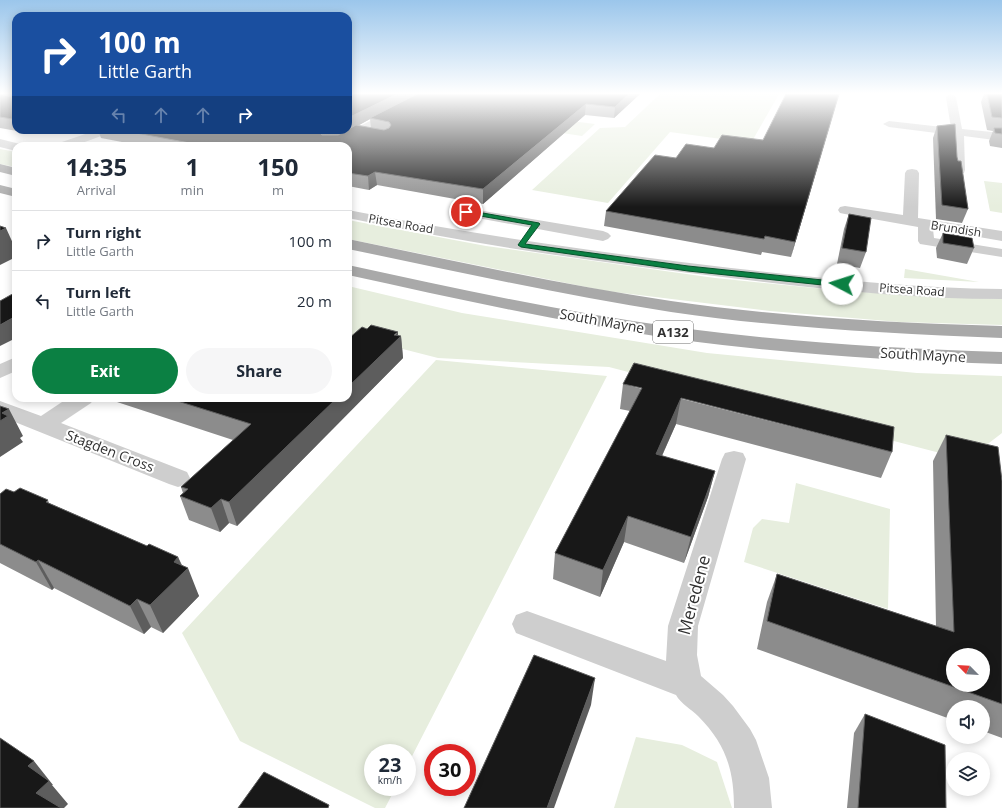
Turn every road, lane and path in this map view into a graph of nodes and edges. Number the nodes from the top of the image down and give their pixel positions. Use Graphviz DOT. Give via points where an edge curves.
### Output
graph roads {
  1 [pos="352,132"];
  2 [pos="957,132"];
  3 [pos="355,133"];
  4 [pos="97,134"];
  5 [pos="370,135"];
  6 [pos="1002,137"];
  7 [pos="74,142"];
  8 [pos="338,142"];
  9 [pos="0,143"];
  10 [pos="12,145"];
  11 [pos="0,168"];
  12 [pos="959,170"];
  13 [pos="12,171"];
  14 [pos="912,173"];
  15 [pos="0,189"];
  16 [pos="12,192"];
  17 [pos="845,210"];
  18 [pos="466,212"];
  19 [pos="352,215"];
  20 [pos="918,222"];
  21 [pos="536,224"];
  22 [pos="603,236"];
  23 [pos="1002,236"];
  24 [pos="352,245"];
  25 [pos="521,245"];
  26 [pos="1000,253"];
  27 [pos="352,271"];
  28 [pos="1002,294"];
  29 [pos="1002,332"];
  30 [pos="1002,358"];
  31 [pos="12,366"];
  32 [pos="0,372"];
  33 [pos="77,402"];
  34 [pos="0,408"];
  35 [pos="42,425"];
  36 [pos="734,459"];
  37 [pos="178,478"];
  38 [pos="527,624"];
  39 [pos="687,684"];
  40 [pos="753,808"];
  1 -- 3 [label="street"];
  2 -- 6 [label="street"];
  2 -- 12 [label="street"];
  3 -- 5 [label="street"];
  3 -- 8 [label="street"];
  4 -- 7 [label="street"];
  9 -- 10 [label="street"];
  11 -- 13 [label="main road"];
  14 -- 20 [label="street, Brundish"];
  15 -- 16 [label="main road"];
  17 -- 20 [label="street, Brundish"];
  18 -- 21 [label="street"];
  19 -- 25 [label="street, Pitsea Road"];
  20 -- 23 [label="street, Brundish"];
  20 -- 26 [label="street" via="926,241"];
  21 -- 22 [label="street"];
  21 -- 25 [label="street"];
  24 -- 29 [label="main road, South Mayne / A132" via="556,288 627,300 813,322 913,330"];
  25 -- 28 [label="street, Pitsea Road" via="770,278 952,293"];
  27 -- 30 [label="main road, South Mayne / A132" via="556,313 727,340 832,350"];
  31 -- 32 [label="street"];
  33 -- 35 [label="street, Stagden Cross"];
  34 -- 35 [label="street, Stagden Cross"];
  35 -- 37 [label="street, Stagden Cross"];
  36 -- 39 [label="street, Meredene" via="683,626 680,653"];
  38 -- 39 [label="street"];
  39 -- 40 [label="street" via="710,705 735,734 746,756 753,792"];
}
